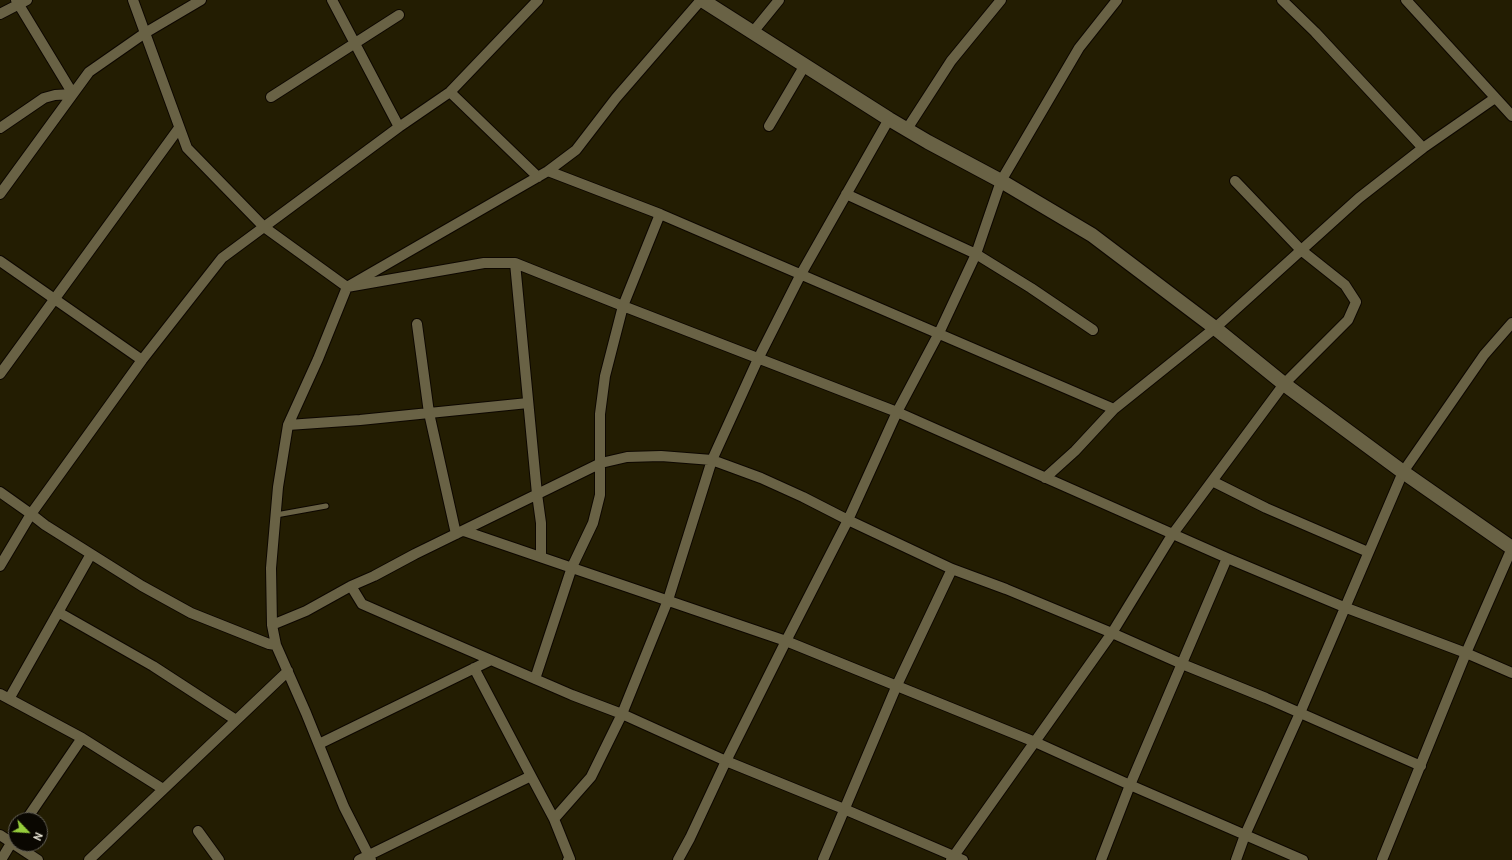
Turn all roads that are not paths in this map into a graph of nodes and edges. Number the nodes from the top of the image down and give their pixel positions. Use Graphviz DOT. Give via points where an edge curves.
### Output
graph roads {
  1 [pos="133,0"];
  2 [pos="201,0"];
  3 [pos="332,0"];
  4 [pos="538,0"];
  5 [pos="702,0"];
  6 [pos="779,0"];
  7 [pos="1001,0"];
  8 [pos="1117,0"];
  9 [pos="1282,0"];
  10 [pos="1406,0"];
  11 [pos="21,1"];
  12 [pos="0,14"];
  13 [pos="399,15"];
  14 [pos="145,32"];
  15 [pos="752,32"];
  16 [pos="355,43"];
  17 [pos="805,65"];
  18 [pos="450,92"];
  19 [pos="73,94"];
  20 [pos="271,97"];
  21 [pos="1495,98"];
  22 [pos="1512,116"];
  23 [pos="889,119"];
  24 [pos="769,126"];
  25 [pos="399,127"];
  26 [pos="0,128"];
  27 [pos="179,128"];
  28 [pos="907,129"];
  29 [pos="1423,148"];
  30 [pos="548,171"];
  31 [pos="538,177"];
  32 [pos="1001,181"];
  33 [pos="1235,181"];
  34 [pos="0,194"];
  35 [pos="846,194"];
  36 [pos="660,214"];
  37 [pos="264,227"];
  38 [pos="1301,250"];
  39 [pos="976,254"];
  40 [pos="0,261"];
  41 [pos="515,263"];
  42 [pos="801,274"];
  43 [pos="347,287"];
  44 [pos="55,299"];
  45 [pos="623,306"];
  46 [pos="1512,323"];
  47 [pos="417,324"];
  48 [pos="1215,328"];
  49 [pos="1093,330"];
  50 [pos="939,333"];
  51 [pos="758,359"];
  52 [pos="142,360"];
  53 [pos="0,374"];
  54 [pos="1284,384"];
  55 [pos="528,403"];
  56 [pos="1114,409"];
  57 [pos="897,412"];
  58 [pos="430,413"];
  59 [pos="288,425"];
  60 [pos="712,460"];
  61 [pos="601,463"];
  62 [pos="1403,472"];
  63 [pos="1045,478"];
  64 [pos="1212,481"];
  65 [pos="0,492"];
  66 [pos="537,494"];
  67 [pos="326,506"];
  68 [pos="32,514"];
  69 [pos="276,515"];
  70 [pos="848,520"];
  71 [pos="460,532"];
  72 [pos="1172,535"];
  73 [pos="1512,548"];
  74 [pos="1368,552"];
  75 [pos="91,554"];
  76 [pos="541,557"];
  77 [pos="1227,558"];
  78 [pos="0,566"];
  79 [pos="572,567"];
  80 [pos="952,570"];
  81 [pos="351,586"];
  82 [pos="668,600"];
  83 [pos="1344,607"];
  84 [pos="58,612"];
  85 [pos="272,625"];
  86 [pos="1112,633"];
  87 [pos="786,641"];
  88 [pos="276,645"];
  89 [pos="1466,653"];
  90 [pos="491,660"];
  91 [pos="1182,664"];
  92 [pos="474,668"];
  93 [pos="288,671"];
  94 [pos="1512,673"];
  95 [pos="535,679"];
  96 [pos="897,685"];
  97 [pos="5,696"];
  98 [pos="1300,713"];
  99 [pos="622,714"];
  100 [pos="236,720"];
  101 [pos="82,738"];
  102 [pos="1035,742"];
  103 [pos="319,744"];
  104 [pos="726,761"];
  105 [pos="1421,766"];
  106 [pos="531,776"];
  107 [pos="1130,785"];
  108 [pos="163,789"];
  109 [pos="844,809"];
  110 [pos="31,812"];
  111 [pos="554,819"];
  112 [pos="198,830"];
  113 [pos="1245,835"];
  114 [pos="8,849"];
  115 [pos="29,852"];
  116 [pos="370,857"];
  117 [pos="956,859"];
  118 [pos="1,860"];
  119 [pos="38,860"];
  120 [pos="89,860"];
  121 [pos="219,860"];
  122 [pos="359,860"];
  123 [pos="570,860"];
  124 [pos="678,860"];
  125 [pos="823,860"];
  126 [pos="1101,860"];
  127 [pos="1236,860"];
  128 [pos="1303,860"];
  129 [pos="1382,860"];
  1 -- 14 [label="street"];
  2 -- 14 [label="street"];
  3 -- 16 [label="street"];
  4 -- 18 [label="street"];
  5 -- 15 [label="street"];
  5 -- 30 [label="street" via="616,98 576,150"];
  6 -- 15 [label="street"];
  7 -- 28 [label="street" via="951,61"];
  8 -- 32 [label="street" via="1079,48"];
  9 -- 29 [label="street"];
  10 -- 21 [label="street"];
  11 -- 12 [label="street"];
  11 -- 19 [label="street"];
  13 -- 16 [label="street"];
  14 -- 19 [label="street" via="89,72"];
  14 -- 27 [label="street"];
  15 -- 17 [label="street"];
  16 -- 20 [label="street"];
  16 -- 25 [label="street"];
  17 -- 23 [label="street"];
  17 -- 24 [label="street"];
  18 -- 25 [label="street"];
  18 -- 31 [label="street"];
  19 -- 26 [label="street" via="44,98"];
  19 -- 34 [label="street"];
  21 -- 22 [label="street"];
  21 -- 29 [label="street"];
  23 -- 28 [label="street"];
  23 -- 35 [label="street"];
  25 -- 37 [label="street"];
  27 -- 37 [label="street" via="187,148"];
  27 -- 44 [label="street"];
  28 -- 32 [label="street"];
  29 -- 38 [label="street" via="1359,198"];
  30 -- 31 [label="street"];
  30 -- 36 [label="street"];
  31 -- 43 [label="street"];
  32 -- 39 [label="street"];
  32 -- 48 [label="street" via="1092,234"];
  33 -- 38 [label="street"];
  35 -- 39 [label="street"];
  35 -- 42 [label="street"];
  36 -- 42 [label="street"];
  36 -- 45 [label="street"];
  37 -- 43 [label="street"];
  37 -- 52 [label="street" via="222,258"];
  38 -- 48 [label="street"];
  38 -- 54 [label="street" via="1346,285 1356,302 1348,320"];
  39 -- 49 [label="street"];
  39 -- 50 [label="street"];
  40 -- 44 [label="street"];
  41 -- 43 [label="street" via="484,263"];
  41 -- 45 [label="street"];
  41 -- 55 [label="street"];
  42 -- 50 [label="street"];
  42 -- 51 [label="street"];
  43 -- 59 [label="street"];
  44 -- 52 [label="street"];
  44 -- 53 [label="street"];
  45 -- 51 [label="street"];
  45 -- 61 [label="street" via="605,376 600,414"];
  46 -- 62 [label="street" via="1484,355"];
  47 -- 58 [label="street"];
  48 -- 54 [label="street"];
  48 -- 56 [label="street"];
  50 -- 56 [label="street"];
  50 -- 57 [label="street"];
  51 -- 57 [label="street"];
  51 -- 60 [label="street"];
  52 -- 68 [label="street"];
  54 -- 62 [label="street"];
  54 -- 64 [label="street"];
  55 -- 58 [label="street"];
  55 -- 66 [label="street"];
  56 -- 63 [label="street" via="1075,451"];
  57 -- 63 [label="street"];
  57 -- 70 [label="street"];
  58 -- 59 [label="street"];
  58 -- 71 [label="street"];
  59 -- 69 [label="street"];
  60 -- 61 [label="street" via="661,456"];
  60 -- 70 [label="street" via="782,487"];
  60 -- 82 [label="street"];
  61 -- 66 [label="street"];
  61 -- 79 [label="street" via="600,495 593,523"];
  62 -- 73 [label="street"];
  62 -- 74 [label="street"];
  63 -- 72 [label="street"];
  64 -- 72 [label="street"];
  64 -- 74 [label="street" via="1266,508"];
  65 -- 68 [label="street"];
  66 -- 71 [label="street"];
  66 -- 76 [label="street" via="541,523"];
  67 -- 69 [label="lane"];
  68 -- 75 [label="street"];
  68 -- 78 [label="street"];
  69 -- 85 [label="street" via="271,568"];
  70 -- 80 [label="street"];
  70 -- 87 [label="street"];
  71 -- 76 [label="street"];
  71 -- 81 [label="street"];
  72 -- 77 [label="street"];
  72 -- 86 [label="street"];
  73 -- 89 [label="street"];
  74 -- 83 [label="street"];
  75 -- 84 [label="street"];
  75 -- 88 [label="street" via="191,613"];
  76 -- 79 [label="street"];
  77 -- 83 [label="street"];
  77 -- 91 [label="street"];
  79 -- 82 [label="street"];
  79 -- 95 [label="street"];
  80 -- 86 [label="street" via="1006,589"];
  80 -- 96 [label="street"];
  81 -- 85 [label="street" via="306,611"];
  81 -- 90 [label="street" via="362,604"];
  82 -- 87 [label="street"];
  82 -- 99 [label="street"];
  83 -- 89 [label="street"];
  83 -- 98 [label="street"];
  84 -- 97 [label="street"];
  84 -- 100 [label="street" via="154,666"];
  85 -- 88 [label="street"];
  86 -- 91 [label="street"];
  86 -- 102 [label="street"];
  87 -- 96 [label="street"];
  87 -- 104 [label="street"];
  88 -- 93 [label="street"];
  89 -- 94 [label="street"];
  89 -- 105 [label="street"];
  90 -- 92 [label="street"];
  90 -- 95 [label="street"];
  91 -- 98 [label="street"];
  91 -- 107 [label="street"];
  92 -- 103 [label="street"];
  92 -- 106 [label="street"];
  93 -- 100 [label="street"];
  93 -- 103 [label="street"];
  95 -- 99 [label="street"];
  96 -- 102 [label="street"];
  96 -- 109 [label="street"];
  97 -- 101 [label="street"];
  98 -- 105 [label="street"];
  98 -- 113 [label="street"];
  99 -- 104 [label="street"];
  99 -- 111 [label="street" via="591,778"];
  100 -- 108 [label="street"];
  101 -- 108 [label="street"];
  101 -- 110 [label="street"];
  102 -- 107 [label="street"];
  102 -- 117 [label="street"];
  103 -- 116 [label="street" via="344,807"];
  104 -- 109 [label="street"];
  104 -- 124 [label="street"];
  105 -- 129 [label="street"];
  106 -- 111 [label="street"];
  106 -- 116 [label="street"];
  107 -- 113 [label="street"];
  107 -- 126 [label="street"];
  108 -- 120 [label="street"];
  109 -- 117 [label="street"];
  109 -- 125 [label="street"];
  111 -- 123 [label="street"];
  112 -- 121 [label="street"];
  113 -- 127 [label="street"];
  113 -- 128 [label="street"];
  114 -- 118 [label="street"];
  115 -- 119 [label="street"];
  116 -- 122 [label="street"];
}
